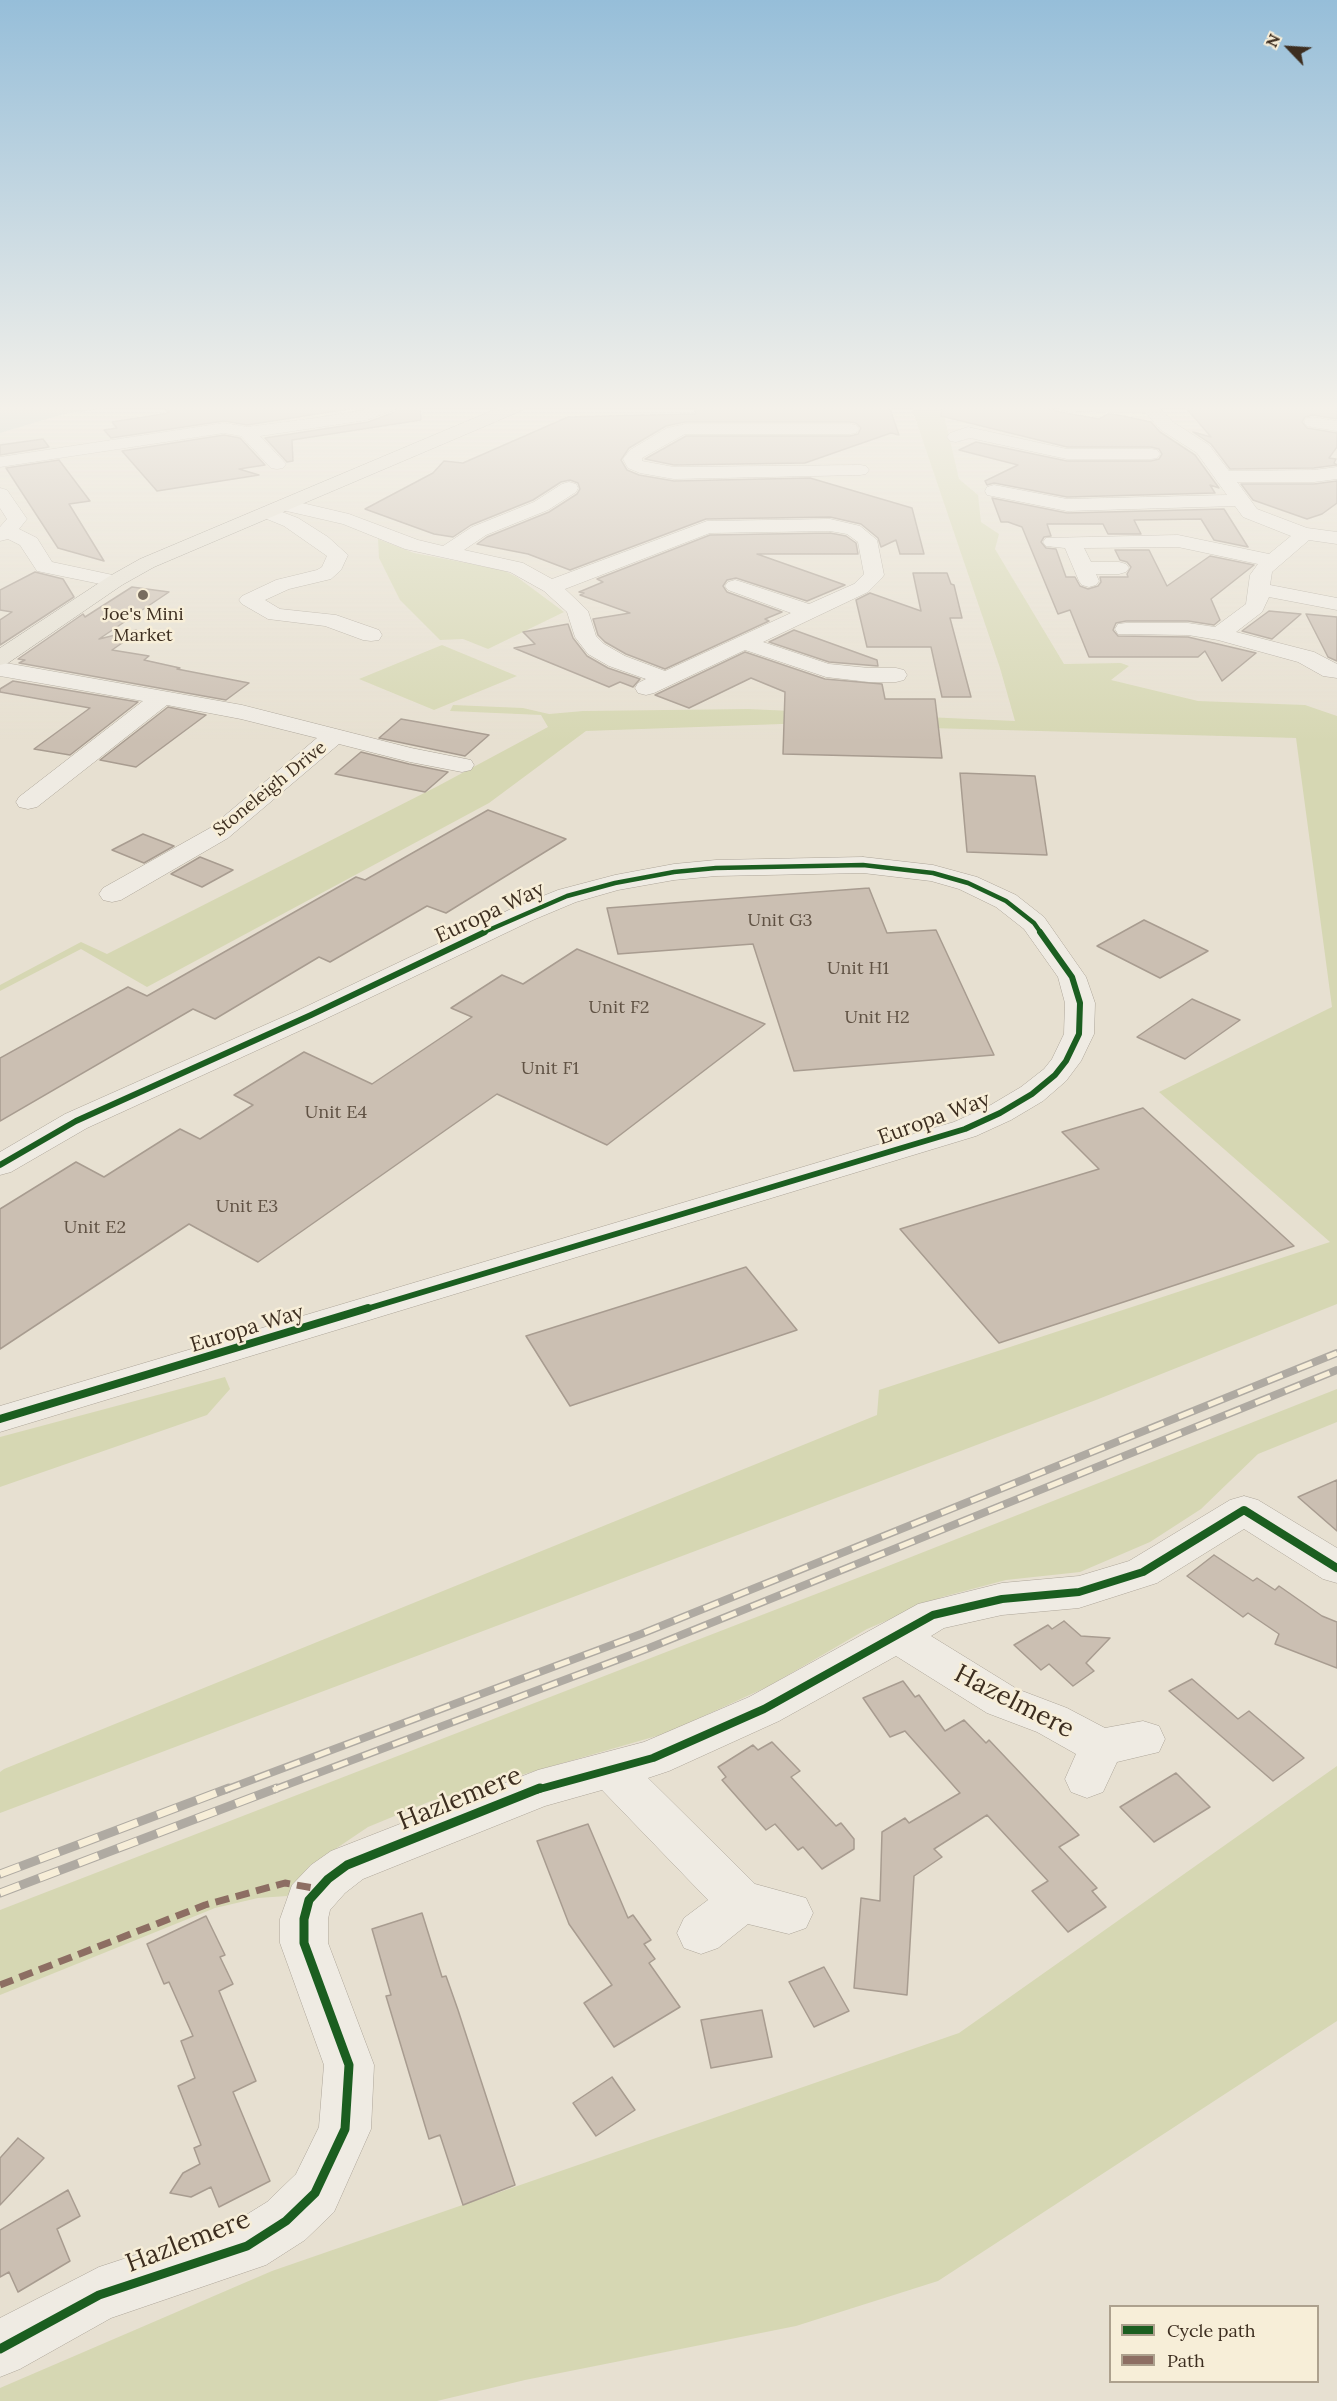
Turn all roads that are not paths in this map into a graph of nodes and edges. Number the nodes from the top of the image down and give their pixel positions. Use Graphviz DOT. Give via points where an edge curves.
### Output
graph roads {
  1 [pos="16,518"];
  2 [pos="251,518"];
  3 [pos="287,518"];
  4 [pos="337,518"];
  5 [pos="511,518"];
  6 [pos="1261,518"];
  7 [pos="375,530"];
  8 [pos="1305,534"];
  9 [pos="3,535"];
  10 [pos="1337,538"];
  11 [pos="321,541"];
  12 [pos="447,552"];
  13 [pos="1272,561"];
  14 [pos="1119,568"];
  15 [pos="122,578"];
  16 [pos="551,587"];
  17 [pos="751,587"];
  18 [pos="1258,589"];
  19 [pos="1337,604"];
  20 [pos="810,612"];
  21 [pos="1127,632"];
  22 [pos="1219,634"];
  23 [pos="371,635"];
  24 [pos="744,643"];
  25 [pos="0,658"];
  26 [pos="0,669"];
  27 [pos="1335,674"];
  28 [pos="900,675"];
  29 [pos="666,679"];
  30 [pos="646,688"];
  31 [pos="162,698"];
  32 [pos="333,736"];
  33 [pos="462,765"];
  34 [pos="27,790"];
  35 [pos="111,893"];
  36 [pos="0,1165"];
  37 [pos="0,1419"];
  38 [pos="1337,1568"];
  39 [pos="898,1636"];
  40 [pos="1143,1739"];
  41 [pos="610,1770"];
  42 [pos="741,1902"];
  43 [pos="789,1913"];
  44 [pos="701,1933"];
  45 [pos="0,2349"];
  1 -- 9 [label="street"];
  2 -- 15 [label="main road" via="173,550"];
  3 -- 11 [label="street"];
  4 -- 7 [label="street"];
  5 -- 12 [label="street" via="479,531"];
  6 -- 8 [label="street"];
  7 -- 11 [label="street"];
  7 -- 12 [label="street" via="412,545"];
  8 -- 10 [label="street"];
  8 -- 13 [label="street"];
  9 -- 15 [label="street" via="36,553 44,567"];
  11 -- 23 [label="street" via="338,555 331,570 315,578 284,584 249,600 274,615 328,620"];
  12 -- 16 [label="street" via="516,567"];
  13 -- 14 [label="street" via="1178,541 1062,542 1086,574"];
  13 -- 18 [label="street" via="1260,575"];
  15 -- 25 [label="main road"];
  16 -- 20 [label="street" via="707,527 817,524 861,534 867,540 874,575 861,588"];
  16 -- 29 [label="street" via="580,616 586,637 596,649"];
  17 -- 20 [label="street"];
  18 -- 19 [label="street"];
  18 -- 22 [label="street" via="1255,608"];
  20 -- 24 [label="street"];
  21 -- 22 [label="street" via="1188,629"];
  22 -- 27 [label="street" via="1306,657"];
  24 -- 28 [label="street" via="826,670"];
  24 -- 29 [label="street"];
  26 -- 31 [label="street, Stoneleigh Drive"];
  29 -- 30 [label="street"];
  31 -- 32 [label="street, Stoneleigh Drive" via="242,712"];
  31 -- 34 [label="street" via="52,783"];
  32 -- 33 [label="street, Stoneleigh Drive"];
  32 -- 35 [label="street, Stoneleigh Drive" via="219,833"];
  36 -- 37 [label="street, Europa Way" via="76,1121 523,914 567,896 674,872 864,865 933,873 968,883 1006,901 1034,923 1072,977 1080,1003 1079,1034 1055,1075 1032,1095 966,1130"];
  38 -- 39 [label="street, Hazlemere" via="1244,1510 1143,1572 1078,1592 1002,1599 933,1615"];
  39 -- 40 [label="street, Hazelmere" via="1002,1701 1052,1720 1094,1763"];
  39 -- 41 [label="street, Hazlemere" via="764,1709 653,1758"];
  41 -- 42 [label="street"];
  41 -- 45 [label="street, Hazlemere" via="538,1789 347,1865 328,1879 309,1900 304,1943 349,2065 345,2130 315,2193 286,2221 247,2246 99,2295"];
  42 -- 43 [label="street"];
  42 -- 44 [label="street"];
}
